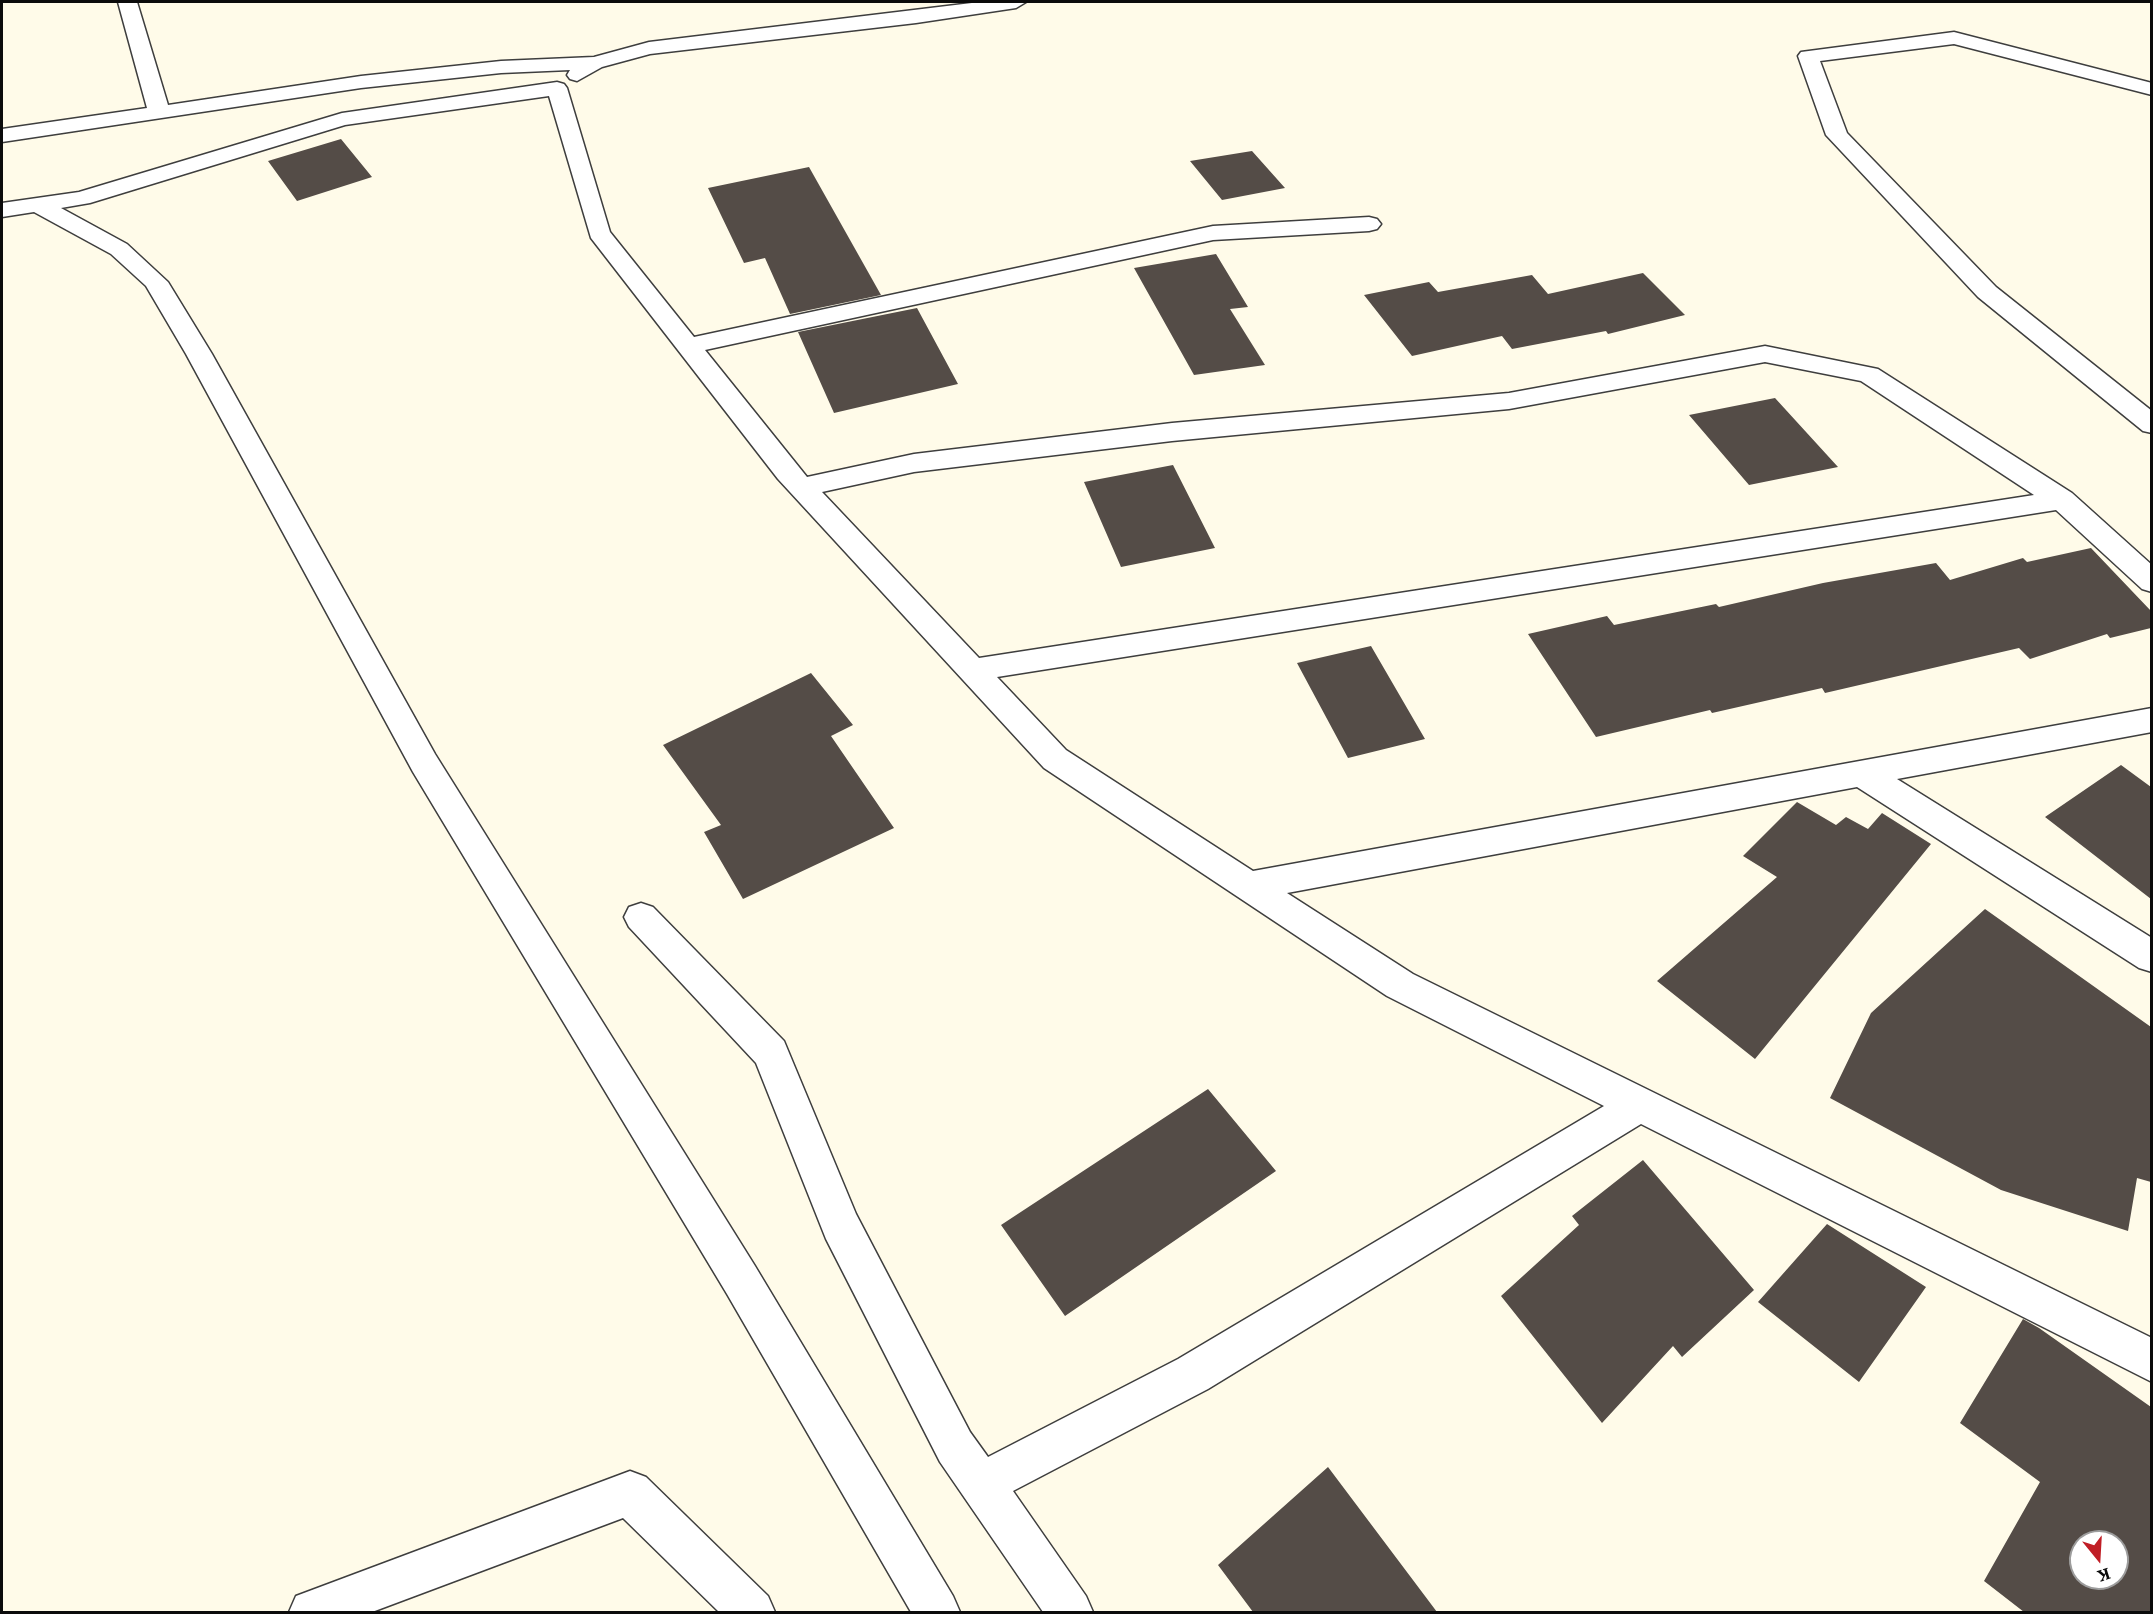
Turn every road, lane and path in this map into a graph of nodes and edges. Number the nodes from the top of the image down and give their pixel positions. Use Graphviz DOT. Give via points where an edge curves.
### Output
graph roads {
  1 [pos="127,2"];
  2 [pos="1016,2"];
  3 [pos="595,63"];
  4 [pos="557,88"];
  5 [pos="2151,89"];
  6 [pos="159,112"];
  7 [pos="2,136"];
  8 [pos="38,205"];
  9 [pos="2,210"];
  10 [pos="1369,224"];
  11 [pos="688,346"];
  12 [pos="2141,405"];
  13 [pos="2151,425"];
  14 [pos="802,487"];
  15 [pos="2062,500"];
  16 [pos="2151,582"];
  17 [pos="972,670"];
  18 [pos="2151,720"];
  19 [pos="1861,773"];
  20 [pos="1248,886"];
  21 [pos="641,917"];
  22 [pos="2151,957"];
  23 [pos="1640,1105"];
  24 [pos="2151,1361"];
  25 [pos="981,1484"];
  26 [pos="312,1612"];
  27 [pos="752,1612"];
  28 [pos="937,1612"];
  29 [pos="1070,1612"];
  1 -- 6 [label="street"];
  2 -- 3 [label="street" via="649,48"];
  3 -- 4 [label="street"];
  3 -- 6 [label="street" via="501,67 361,82"];
  4 -- 8 [label="street" via="342,119 82,198"];
  4 -- 11 [label="street" via="599,233"];
  5 -- 12 [label="street" via="1954,38 1808,56 1837,135 1988,292"];
  6 -- 7 [label="street"];
  8 -- 9 [label="street"];
  8 -- 28 [label="street" via="119,249 156,282 424,763 741,1280"];
  10 -- 11 [label="street" via="1213,233"];
  11 -- 14 [label="street"];
  12 -- 13 [label="street"];
  14 -- 15 [label="street" via="914,463 1172,432 1509,401 1765,354 1869,375"];
  14 -- 17 [label="street"];
  15 -- 16 [label="street"];
  15 -- 17 [label="street"];
  17 -- 20 [label="street" via="1055,759"];
  18 -- 19 [label="street"];
  19 -- 20 [label="street"];
  19 -- 22 [label="street"];
  20 -- 23 [label="street" via="1400,986"];
  21 -- 25 [label="street" via="771,1053 840,1225 955,1447"];
  23 -- 24 [label="street"];
  23 -- 25 [label="street" via="1193,1374"];
  25 -- 29 [label="street"];
  26 -- 27 [label="street" via="630,1493"];
}
